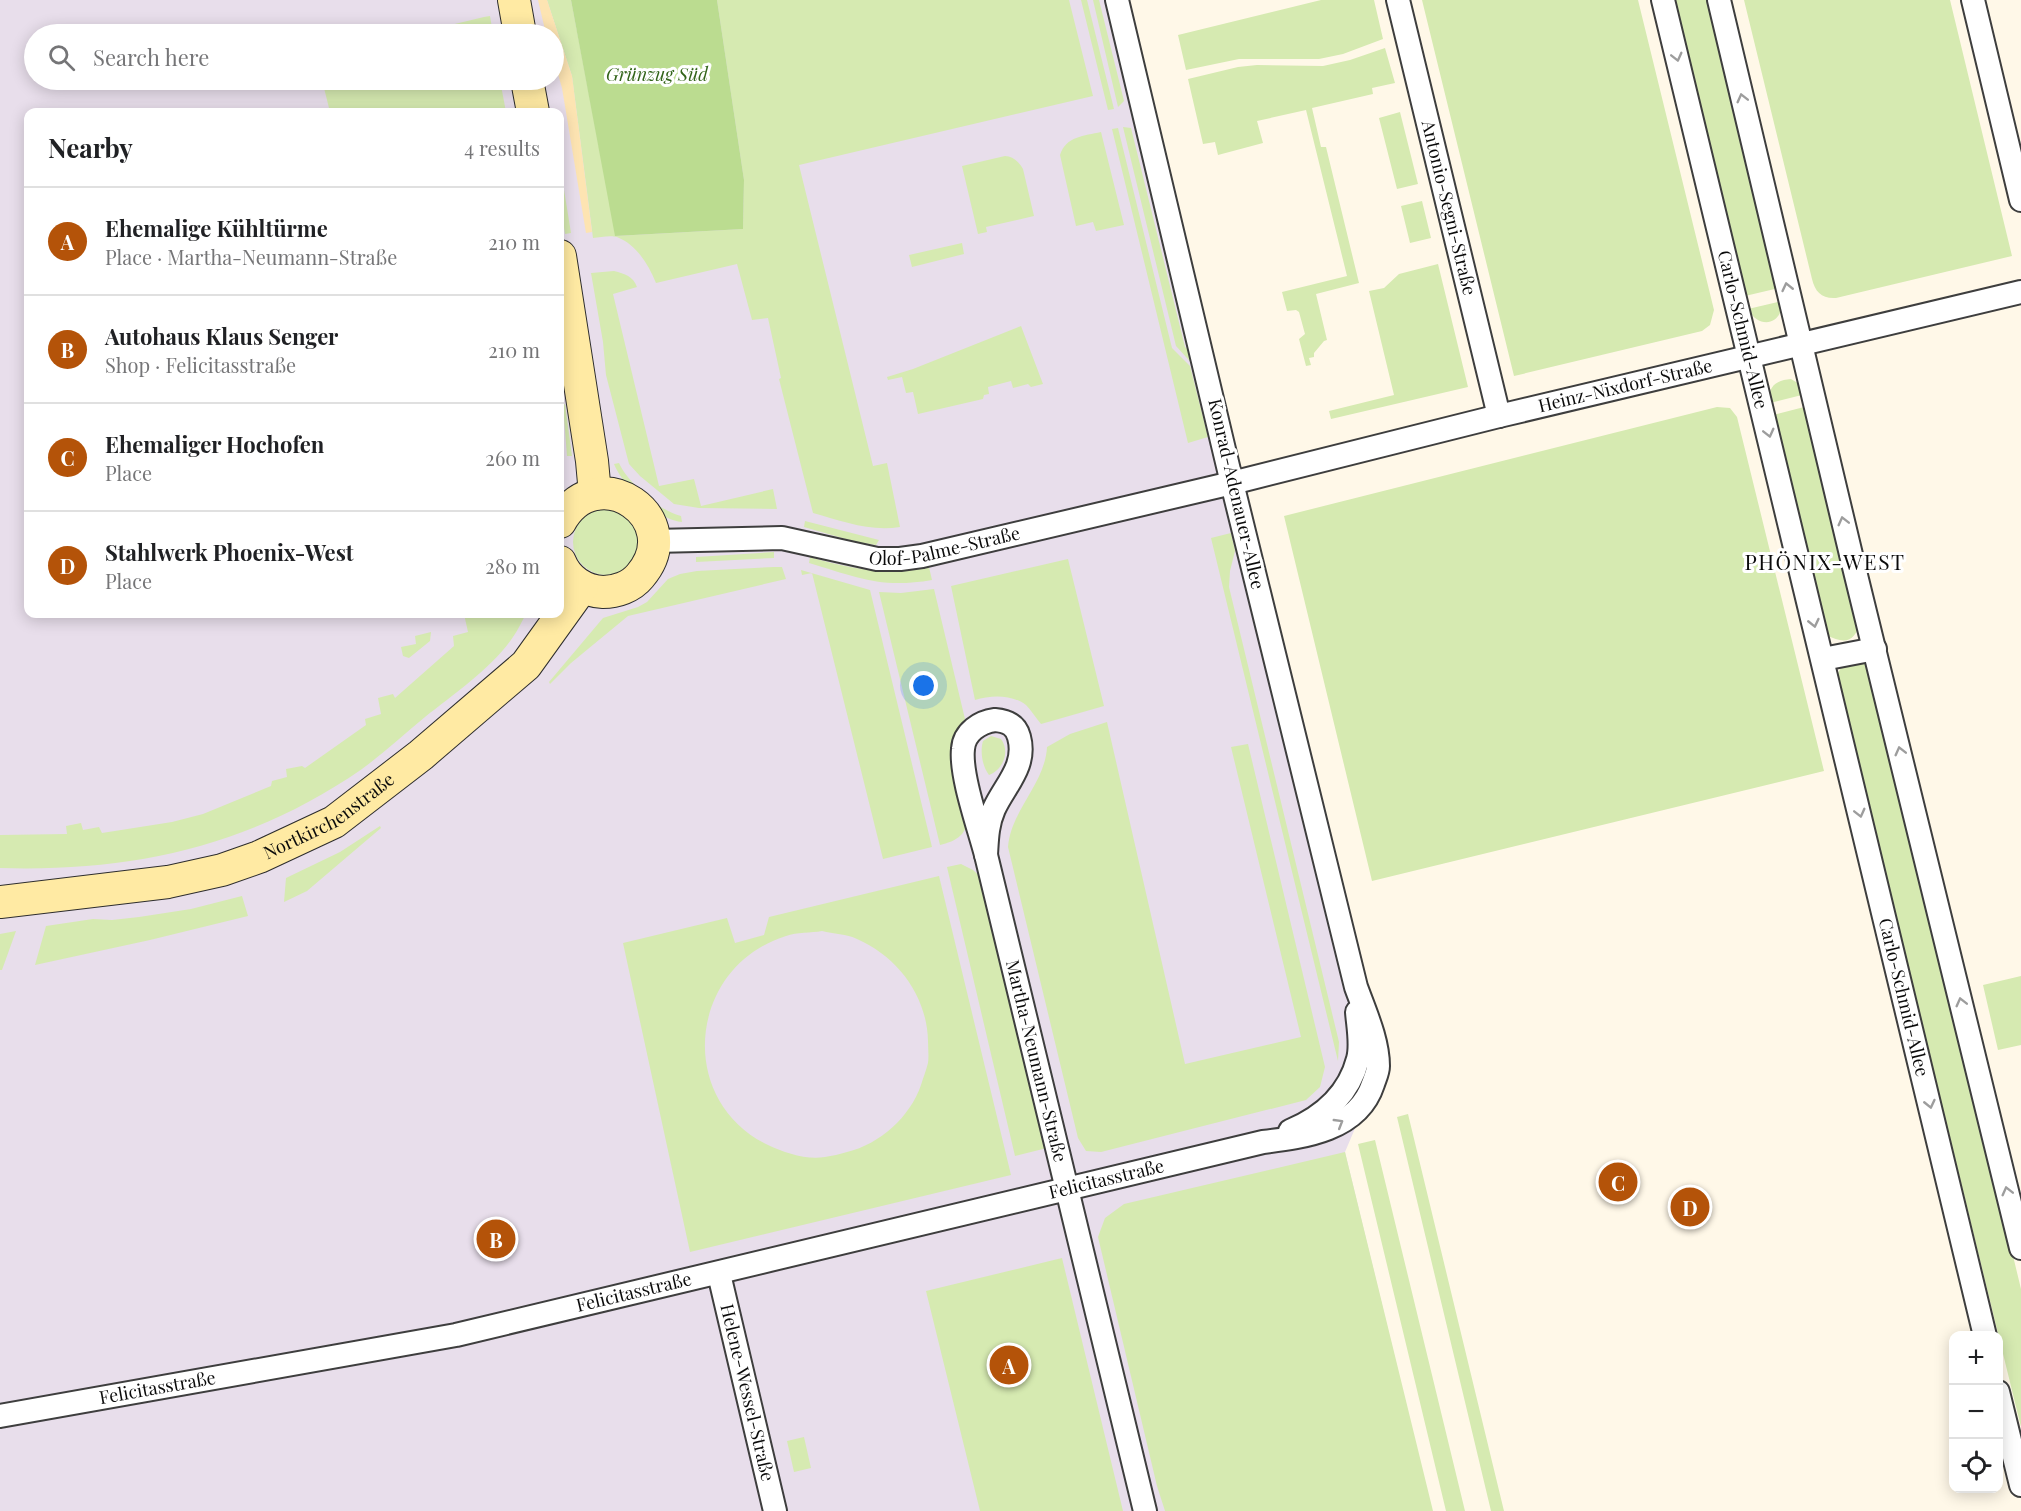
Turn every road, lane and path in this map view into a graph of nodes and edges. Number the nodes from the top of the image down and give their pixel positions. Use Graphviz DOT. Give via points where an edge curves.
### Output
graph roads {
  1 [pos="514,0"];
  2 [pos="1117,0"];
  3 [pos="1398,0"];
  4 [pos="1663,0"];
  5 [pos="1719,0"];
  6 [pos="1973,0"];
  7 [pos="518,24"];
  8 [pos="530,90"];
  9 [pos="532,108"];
  10 [pos="2021,200"];
  11 [pos="564,282"];
  12 [pos="2021,292"];
  13 [pos="1801,344"];
  14 [pos="1750,356"];
  15 [pos="1500,416"];
  16 [pos="1232,483"];
  17 [pos="595,494"];
  18 [pos="564,515"];
  19 [pos="654,541"];
  20 [pos="564,569"];
  21 [pos="582,586"];
  22 [pos="564,611"];
  23 [pos="559,618"];
  24 [pos="1875,649"];
  25 [pos="1823,659"];
  26 [pos="986,855"];
  27 [pos="0,902"];
  28 [pos="1356,987"];
  29 [pos="1369,1096"];
  30 [pos="1336,1102"];
  31 [pos="1263,1142"];
  32 [pos="1066,1190"];
  33 [pos="2021,1248"];
  34 [pos="719,1274"];
  35 [pos="1984,1331"];
  36 [pos="2003,1412"];
  37 [pos="0,1416"];
  38 [pos="2021,1485"];
  39 [pos="775,1511"];
  40 [pos="1145,1511"];
  1 -- 7 [label="main road"];
  2 -- 16 [label="street, Konrad-Adenauer-Allee"];
  3 -- 15 [label="street, Antonio-Segni-Straße"];
  4 -- 14 [label="street, Carlo-Schmid-Allee, one-way"];
  13 -- 5 [label="street, one-way"];
  6 -- 10 [label="street"];
  8 -- 9 [label="main road"];
  11 -- 17 [label="main road"];
  12 -- 13 [label="street, Heinz-Nixdorf-Straße"];
  13 -- 14 [label="street, Heinz-Nixdorf-Straße"];
  24 -- 13 [label="street, one-way"];
  14 -- 15 [label="street, Heinz-Nixdorf-Straße"];
  14 -- 25 [label="street, Carlo-Schmid-Allee, one-way"];
  15 -- 16 [label="street, Heinz-Nixdorf-Straße"];
  16 -- 19 [label="street, Olof-Palme-Straße" via="900,559 877,559 782,538"];
  16 -- 28 [label="street, Konrad-Adenauer-Allee"];
  17 -- 18 [label="main road" via="581,499"];
  17 -- 19 [label="main road" via="623,496 635,504 645,514"];
  19 -- 21 [label="main road" via="647,569 637,580 611,592"];
  20 -- 21 [label="main road" via="569,578"];
  21 -- 22 [label="main road, Nortkirchenstraße"];
  23 -- 27 [label="main road, Nortkirchenstraße" via="526,665 507,683 334,822 222,870 168,882"];
  24 -- 25 [label="street"];
  33 -- 24 [label="street, one-way"];
  25 -- 35 [label="street, Carlo-Schmid-Allee, one-way"];
  26 -- 26 [label="street, Martha-Neumann-Straße" via="994,808 1018,768 1022,753 1018,733 1011,724 995,720 976,726 963,747 963,766"];
  26 -- 32 [label="street, Martha-Neumann-Straße"];
  28 -- 29 [label="street, Konrad-Adenauer-Allee" via="1375,1043 1378,1068"];
  28 -- 30 [label="street, Konrad-Adenauer-Allee" via="1359,1057"];
  31 -- 29 [label="street, Felicitasstraße, one-way" via="1327,1130 1355,1113"];
  30 -- 31 [label="street, Felicitasstraße" via="1296,1129"];
  31 -- 32 [label="street, Felicitasstraße"];
  32 -- 34 [label="street, Felicitasstraße"];
  32 -- 40 [label="street, Martha-Neumann-Straße"];
  34 -- 37 [label="street, Felicitasstraße" via="456,1335"];
  34 -- 39 [label="street, Helene-Wessel-Straße"];
  36 -- 38 [label="street"];
}
